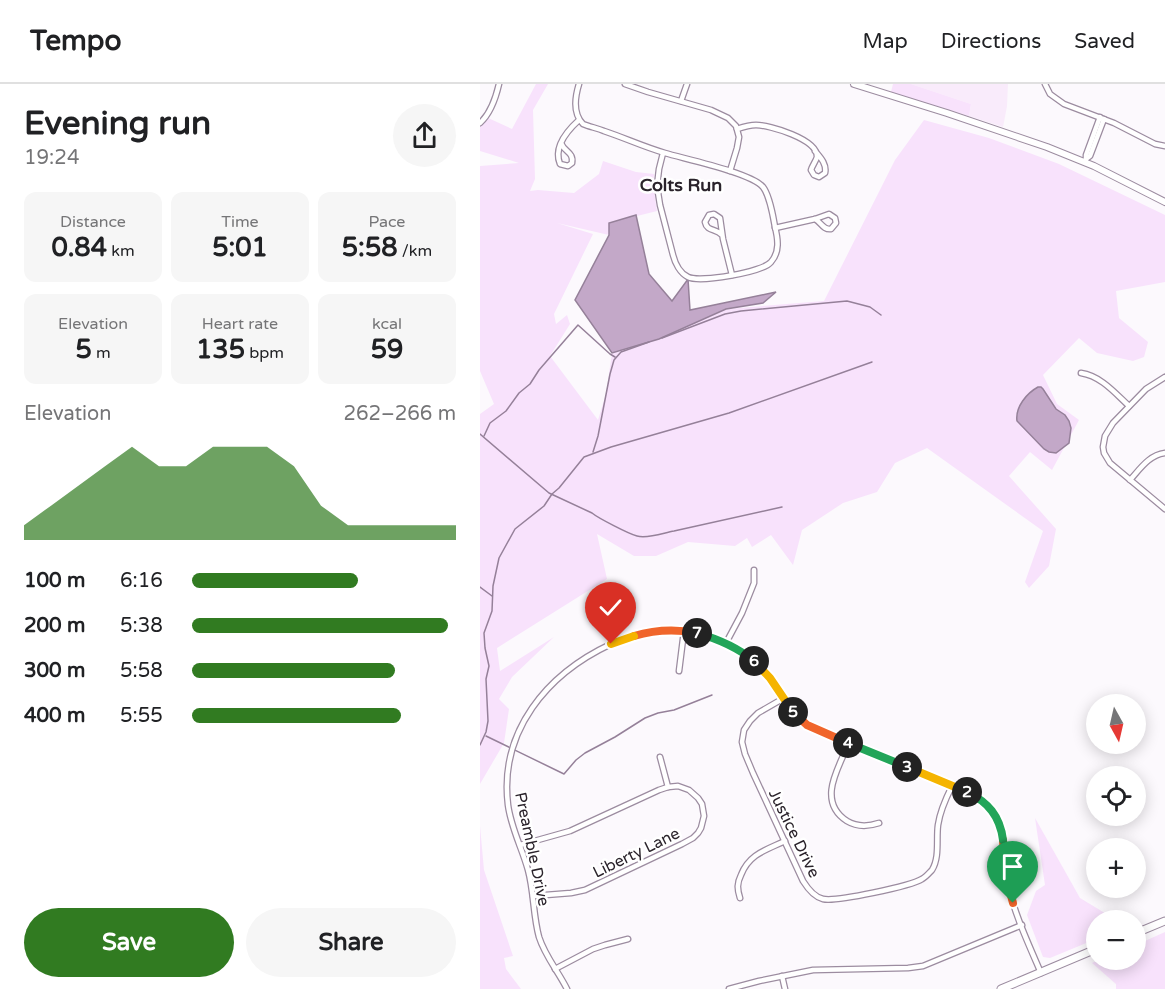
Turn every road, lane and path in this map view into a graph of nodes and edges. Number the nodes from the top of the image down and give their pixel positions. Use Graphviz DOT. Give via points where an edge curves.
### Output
graph roads {
  1 [pos="499,84"];
  2 [pos="579,84"];
  3 [pos="625,84"];
  4 [pos="687,84"];
  5 [pos="854,84"];
  6 [pos="1046,84"];
  7 [pos="681,101"];
  8 [pos="1102,118"];
  9 [pos="579,120"];
  10 [pos="480,123"];
  11 [pos="737,129"];
  12 [pos="561,143"];
  13 [pos="1165,146"];
  14 [pos="815,151"];
  15 [pos="663,153"];
  16 [pos="1086,160"];
  17 [pos="730,171"];
  18 [pos="1165,202"];
  19 [pos="814,219"];
  20 [pos="775,228"];
  21 [pos="722,235"];
  22 [pos="732,274"];
  23 [pos="1081,373"];
  24 [pos="1165,377"];
  25 [pos="1129,406"];
  26 [pos="1165,453"];
  27 [pos="1130,480"];
  28 [pos="1165,509"];
  29 [pos="754,570"];
  30 [pos="684,631"];
  31 [pos="726,643"];
  32 [pos="679,670"];
  33 [pos="784,698"];
  34 [pos="849,743"];
  35 [pos="660,757"];
  36 [pos="952,786"];
  37 [pos="668,787"];
  38 [pos="879,823"];
  39 [pos="785,841"];
  40 [pos="520,845"];
  41 [pos="533,896"];
  42 [pos="740,898"];
  43 [pos="1165,921"];
  44 [pos="1022,925"];
  45 [pos="1146,929"];
  46 [pos="628,939"];
  47 [pos="1086,953"];
  48 [pos="555,969"];
  49 [pos="1041,973"];
  50 [pos="782,976"];
  51 [pos="567,989"];
  52 [pos="729,989"];
  53 [pos="785,989"];
  54 [pos="1001,989"];
  1 -- 10 [label="street"];
  2 -- 9 [label="street" via="575,104"];
  3 -- 7 [label="street"];
  4 -- 7 [label="street"];
  5 -- 16 [label="street"];
  6 -- 8 [label="street" via="1059,101"];
  7 -- 11 [label="street" via="723,115"];
  8 -- 13 [label="street"];
  8 -- 16 [label="street"];
  9 -- 12 [label="street"];
  9 -- 15 [label="street"];
  11 -- 14 [label="street" via="756,125 773,128 798,137"];
  11 -- 17 [label="street" via="738,143"];
  12 -- 12 [label="street" via="558,159 568,166 572,157"];
  14 -- 14 [label="street" via="811,170 819,177 826,168"];
  15 -- 17 [label="street"];
  15 -- 22 [label="street" via="657,187 676,264 694,279"];
  16 -- 18 [label="street"];
  17 -- 20 [label="street" via="763,186"];
  19 -- 19 [label="street" via="831,214 836,223 826,229"];
  19 -- 20 [label="street"];
  20 -- 22 [label="street" via="778,246 770,263 755,271"];
  21 -- 21 [label="street" via="720,218 709,215 706,227"];
  21 -- 22 [label="street"];
  23 -- 25 [label="street" via="1097,378"];
  24 -- 25 [label="street"];
  25 -- 27 [label="street" via="1107,431 1103,447 1110,463"];
  26 -- 27 [label="street" via="1150,458"];
  27 -- 28 [label="street"];
  29 -- 31 [label="street" via="754,583"];
  30 -- 31 [label="street, Preamble Drive"];
  30 -- 32 [label="street"];
  30 -- 40 [label="street, Preamble Drive" via="645,633 604,647 568,671 536,702 517,735 508,772 510,812"];
  31 -- 33 [label="street, Preamble Drive" via="759,666"];
  33 -- 34 [label="street, Preamble Drive" via="807,725"];
  33 -- 39 [label="street, Justice Drive" via="750,721 742,742"];
  34 -- 36 [label="street, Preamble Drive"];
  34 -- 38 [label="street" via="832,784 834,807 854,824"];
  35 -- 37 [label="street"];
  36 -- 39 [label="street, Justice Drive" via="939,820 935,862 930,872 916,882 842,899 819,898 803,881"];
  36 -- 44 [label="street, Preamble Drive" via="982,800 998,818 1007,881"];
  37 -- 40 [label="street" via="576,829"];
  37 -- 41 [label="street, Liberty Lane" via="689,790 702,804 703,822 693,838 585,890"];
  39 -- 42 [label="street" via="747,862 738,884"];
  40 -- 41 [label="street, Preamble Drive"];
  41 -- 48 [label="street, Preamble Drive" via="538,935"];
  43 -- 45 [label="main road"];
  44 -- 49 [label="street, Preamble Drive"];
  44 -- 50 [label="street" via="923,966 827,969"];
  46 -- 48 [label="street" via="593,949"];
  47 -- 49 [label="main road"];
  48 -- 51 [label="street, Preamble Drive"];
  49 -- 54 [label="main road"];
  50 -- 52 [label="street"];
  50 -- 53 [label="street"];
}
